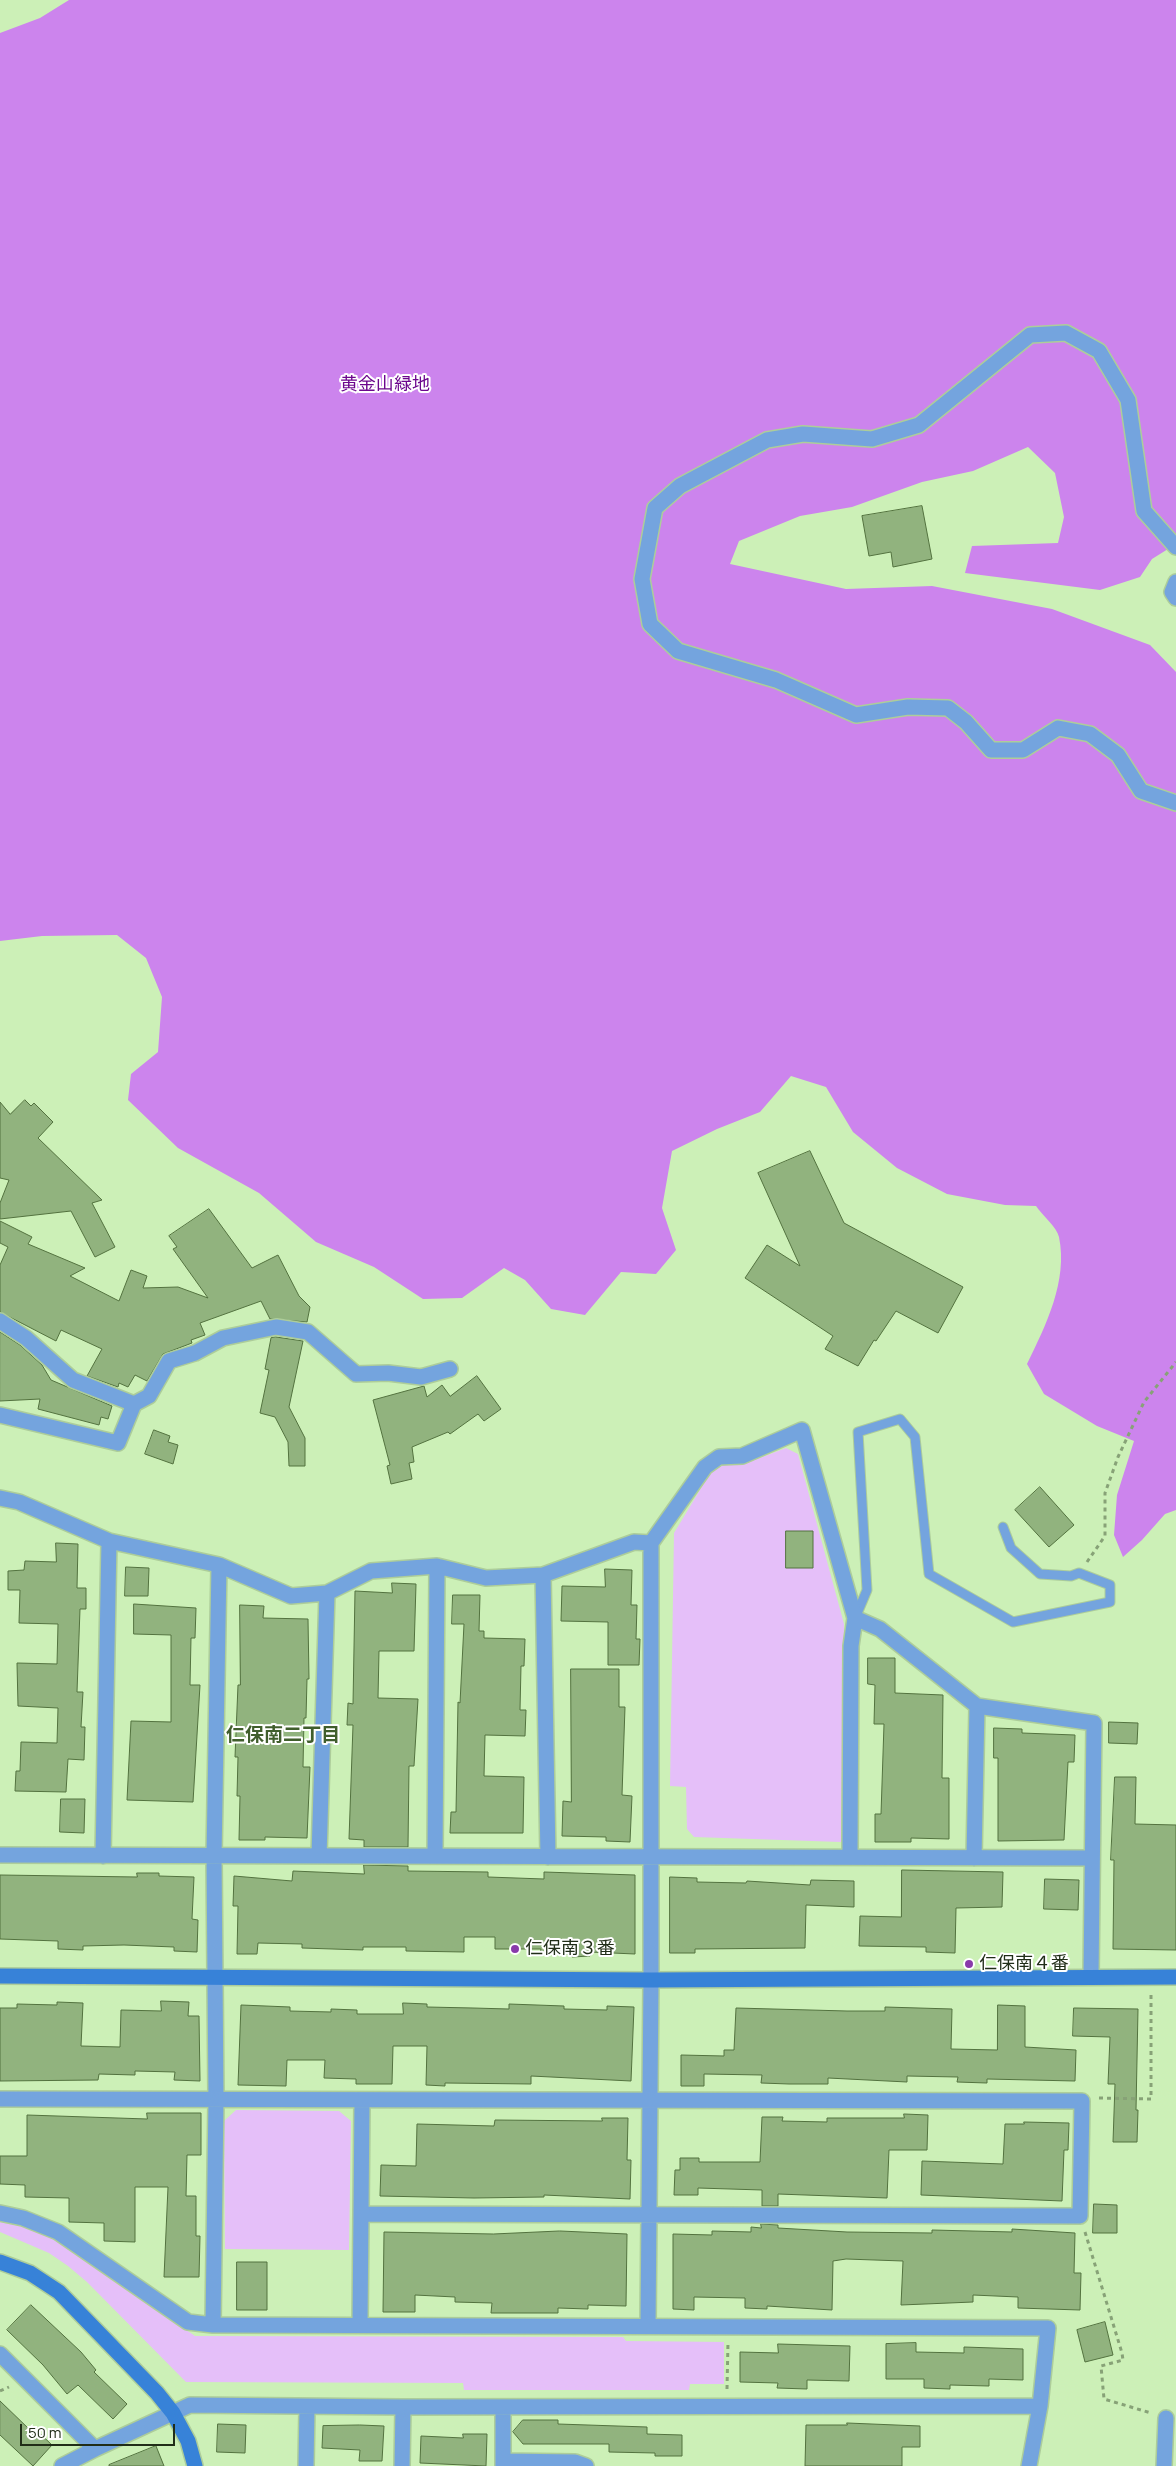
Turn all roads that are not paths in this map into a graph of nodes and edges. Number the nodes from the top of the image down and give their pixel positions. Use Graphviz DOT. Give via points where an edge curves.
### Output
graph roads {
  1 [pos="1176,547"];
  2 [pos="1176,582"];
  3 [pos="1176,598"];
  4 [pos="1176,803"];
  5 [pos="0,1321"];
  6 [pos="450,1369"];
  7 [pos="134,1404"];
  8 [pos="0,1415"];
  9 [pos="0,1498"];
  10 [pos="1003,1527"];
  11 [pos="109,1542"];
  12 [pos="651,1543"];
  13 [pos="219,1565"];
  14 [pos="437,1566"];
  15 [pos="543,1575"];
  16 [pos="327,1593"];
  17 [pos="854,1618"];
  18 [pos="977,1706"];
  19 [pos="0,1855"];
  20 [pos="103,1856"];
  21 [pos="214,1856"];
  22 [pos="319,1856"];
  23 [pos="435,1856"];
  24 [pos="548,1857"];
  25 [pos="651,1857"];
  26 [pos="850,1857"];
  27 [pos="974,1858"];
  28 [pos="1092,1858"];
  29 [pos="0,1976"];
  30 [pos="215,1976"];
  31 [pos="1091,1976"];
  32 [pos="1176,1977"];
  33 [pos="651,1980"];
  34 [pos="0,2099"];
  35 [pos="216,2099"];
  36 [pos="362,2100"];
  37 [pos="650,2101"];
  38 [pos="0,2213"];
  39 [pos="362,2214"];
  40 [pos="649,2215"];
  41 [pos="0,2262"];
  42 [pos="213,2325"];
  43 [pos="360,2326"];
  44 [pos="648,2326"];
  45 [pos="0,2354"];
  46 [pos="1040,2406"];
  47 [pos="307,2407"];
  48 [pos="403,2407"];
  49 [pos="503,2407"];
  50 [pos="173,2413"];
  51 [pos="1166,2418"];
  52 [pos="95,2449"];
  53 [pos="503,2463"];
  54 [pos="556,2464"];
  55 [pos="62,2466"];
  56 [pos="195,2466"];
  57 [pos="306,2466"];
  58 [pos="402,2466"];
  59 [pos="586,2466"];
  60 [pos="1030,2466"];
  61 [pos="1164,2466"];
  1 -- 4 [label="street" via="1144,511 1128,400 1099,351 1066,333 1030,334 919,425 872,439 803,434 767,440 680,486 655,508 642,579 650,624 678,651 776,680 856,715 908,707 948,708 966,722 991,750 1022,750 1058,728 1090,734 1118,755 1141,791"];
  2 -- 3 [label="street" via="1172,592"];
  5 -- 7 [label="street" via="26,1338 73,1380"];
  6 -- 7 [label="street" via="421,1377 356,1374 308,1332 276,1327 223,1338 169,1362 149,1396"];
  7 -- 8 [label="street" via="118,1443"];
  9 -- 11 [label="street" via="19,1502"];
  10 -- 17 [label="lane" via="1011,1548 1040,1574 1071,1576 1080,1573 1110,1585 1110,1602 1013,1622 929,1574 915,1437 900,1419 858,1432 867,1590"];
  11 -- 13 [label="street"];
  11 -- 20 [label="street"];
  12 -- 15 [label="street" via="634,1542"];
  12 -- 17 [label="street" via="704,1467 719,1457 742,1456 802,1430"];
  12 -- 25 [label="street"];
  13 -- 16 [label="street" via="291,1596"];
  13 -- 21 [label="street"];
  14 -- 15 [label="street" via="486,1578"];
  14 -- 16 [label="street" via="371,1571"];
  14 -- 23 [label="street"];
  15 -- 24 [label="street"];
  16 -- 22 [label="street"];
  17 -- 18 [label="street" via="880,1629"];
  17 -- 26 [label="street" via="851,1646"];
  18 -- 27 [label="street"];
  18 -- 28 [label="street" via="1094,1722"];
  19 -- 20 [label="street"];
  20 -- 21 [label="street"];
  21 -- 22 [label="street"];
  21 -- 30 [label="street"];
  22 -- 23 [label="street"];
  23 -- 24 [label="street"];
  24 -- 25 [label="street"];
  25 -- 26 [label="street"];
  25 -- 33 [label="street"];
  26 -- 27 [label="street"];
  27 -- 28 [label="street"];
  28 -- 31 [label="street"];
  29 -- 30 [label="street"];
  30 -- 33 [label="street"];
  30 -- 35 [label="street"];
  31 -- 32 [label="street"];
  31 -- 33 [label="street"];
  33 -- 37 [label="street"];
  34 -- 35 [label="street"];
  35 -- 36 [label="street"];
  35 -- 42 [label="street"];
  36 -- 37 [label="street"];
  36 -- 39 [label="street"];
  37 -- 40 [label="street"];
  37 -- 40 [label="street" via="1082,2101 1080,2216"];
  38 -- 42 [label="street" via="58,2232 188,2322"];
  39 -- 40 [label="street"];
  39 -- 43 [label="street"];
  40 -- 44 [label="street"];
  41 -- 50 [label="street" via="30,2272 59,2292 158,2393"];
  42 -- 43 [label="street"];
  43 -- 44 [label="street"];
  44 -- 46 [label="street" via="1048,2328"];
  45 -- 52 [label="street"];
  46 -- 49 [label="street"];
  46 -- 60 [label="street"];
  47 -- 48 [label="street"];
  47 -- 50 [label="street" via="190,2405"];
  47 -- 57 [label="street"];
  48 -- 49 [label="street"];
  48 -- 58 [label="street"];
  49 -- 53 [label="street"];
  50 -- 52 [label="street"];
  50 -- 56 [label="street" via="188,2440"];
  51 -- 61 [label="street"];
  52 -- 55 [label="street"];
  53 -- 54 [label="street"];
  54 -- 59 [label="street" via="575,2462"];
}
